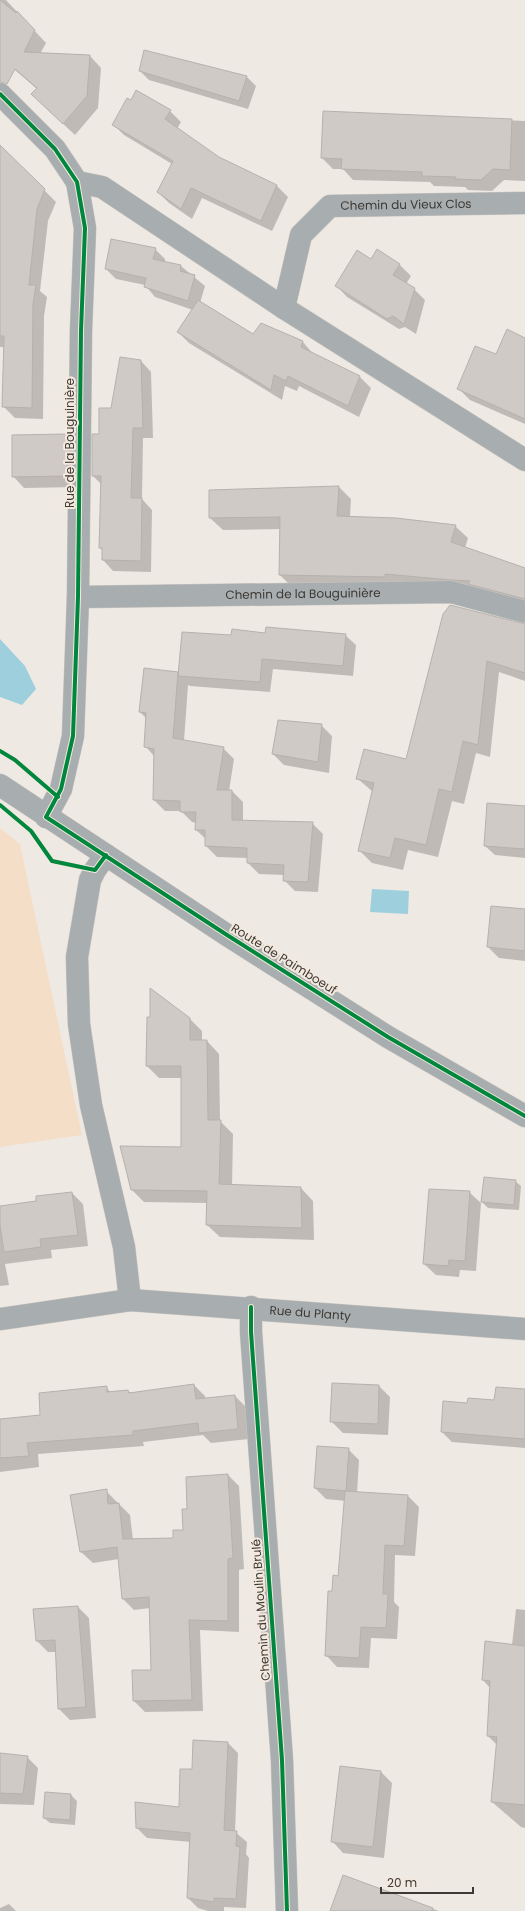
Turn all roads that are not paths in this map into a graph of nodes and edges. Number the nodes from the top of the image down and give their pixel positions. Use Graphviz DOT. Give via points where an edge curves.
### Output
graph roads {
  1 [pos="0,94"];
  2 [pos="77,182"];
  3 [pos="525,203"];
  4 [pos="284,308"];
  5 [pos="525,460"];
  6 [pos="78,597"];
  7 [pos="525,612"];
  8 [pos="0,785"];
  9 [pos="46,817"];
  10 [pos="106,855"];
  11 [pos="522,1115"];
  12 [pos="130,1300"];
  13 [pos="251,1307"];
  14 [pos="0,1319"];
  15 [pos="525,1329"];
  16 [pos="287,1911"];
  1 -- 2 [label="street, Rue de la Bouguinière" via="55,149"];
  2 -- 4 [label="street" via="102,187"];
  2 -- 6 [label="street, Rue de la Bouguinière" via="85,228 80,331"];
  3 -- 4 [label="street, Chemin du Vieux Clos" via="330,206 301,235"];
  4 -- 5 [label="street"];
  6 -- 7 [label="street, Chemin de la Bouguinière" via="450,592"];
  6 -- 9 [label="street, Rue de la Bouguinière" via="73,736 61,789"];
  8 -- 9 [label="street, Route de Paimboeuf"];
  9 -- 10 [label="street, Route de Paimboeuf"];
  10 -- 11 [label="street, Route de Paimboeuf" via="388,1037"];
  10 -- 12 [label="street" via="90,880 77,957 79,1024 90,1105 124,1247"];
  12 -- 13 [label="street, Rue du Planty"];
  12 -- 14 [label="street, Rue du Planty"];
  13 -- 15 [label="street, Rue du Planty"];
  13 -- 16 [label="street, Chemin du Moulin Brulé" via="282,1760"];
}
